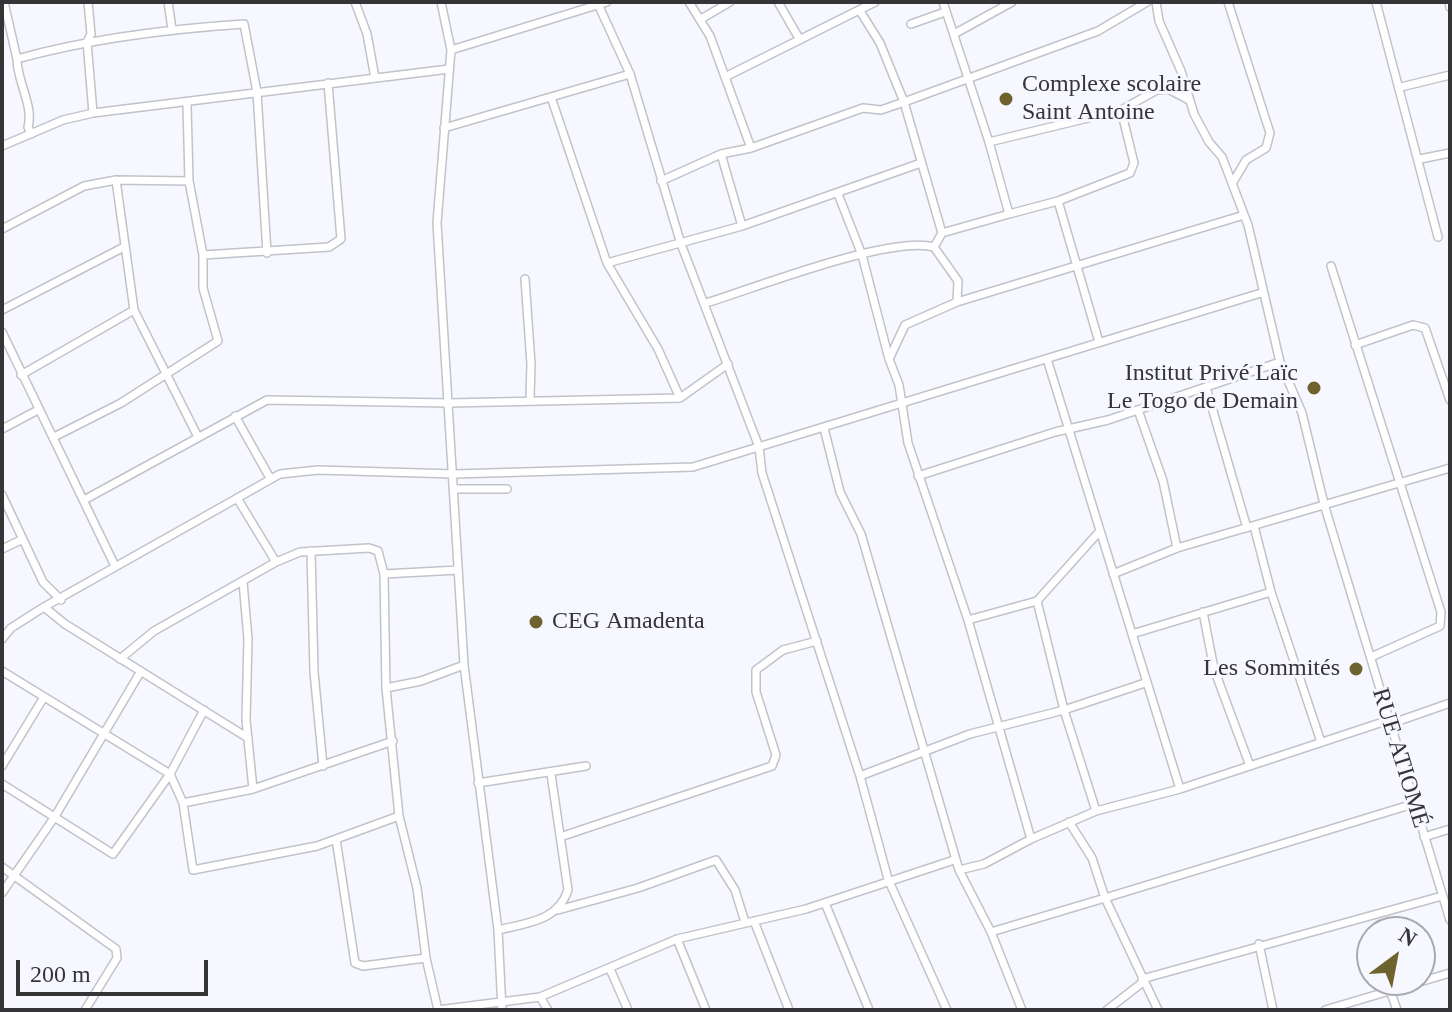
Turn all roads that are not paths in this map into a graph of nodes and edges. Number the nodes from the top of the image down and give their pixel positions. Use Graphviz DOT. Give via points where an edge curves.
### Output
graph roads {
  1 [pos="4,2"];
  2 [pos="88,2"];
  3 [pos="168,2"];
  4 [pos="355,2"];
  5 [pos="441,2"];
  6 [pos="689,2"];
  7 [pos="730,2"];
  8 [pos="778,2"];
  9 [pos="875,2"];
  10 [pos="943,2"];
  11 [pos="1012,2"];
  12 [pos="1147,2"];
  13 [pos="1156,2"];
  14 [pos="1228,2"];
  15 [pos="1376,2"];
  16 [pos="601,3"];
  17 [pos="860,11"];
  18 [pos="945,12"];
  19 [pos="701,19"];
  20 [pos="911,24"];
  21 [pos="172,29"];
  22 [pos="954,34"];
  23 [pos="800,40"];
  24 [pos="87,42"];
  25 [pos="451,50"];
  26 [pos="17,59"];
  27 [pos="449,69"];
  28 [pos="630,74"];
  29 [pos="1450,75"];
  30 [pos="725,77"];
  31 [pos="375,78"];
  32 [pos="967,80"];
  33 [pos="328,83"];
  34 [pos="1401,87"];
  35 [pos="257,92"];
  36 [pos="551,97"];
  37 [pos="1189,100"];
  38 [pos="904,102"];
  39 [pos="187,104"];
  40 [pos="1121,110"];
  41 [pos="93,113"];
  42 [pos="444,128"];
  43 [pos="31,134"];
  44 [pos="989,142"];
  45 [pos="2,146"];
  46 [pos="751,148"];
  47 [pos="1450,153"];
  48 [pos="721,154"];
  49 [pos="1420,159"];
  50 [pos="921,163"];
  51 [pos="116,180"];
  52 [pos="189,181"];
  53 [pos="661,181"];
  54 [pos="1232,184"];
  55 [pos="838,194"];
  56 [pos="1058,201"];
  57 [pos="1009,214"];
  58 [pos="1244,215"];
  59 [pos="742,226"];
  60 [pos="2,229"];
  61 [pos="942,233"];
  62 [pos="1438,237"];
  63 [pos="681,244"];
  64 [pos="124,247"];
  65 [pos="934,247"];
  66 [pos="267,253"];
  67 [pos="203,255"];
  68 [pos="862,255"];
  69 [pos="607,263"];
  70 [pos="1080,266"];
  71 [pos="1331,266"];
  72 [pos="525,279"];
  73 [pos="1261,293"];
  74 [pos="957,302"];
  75 [pos="706,303"];
  76 [pos="2,310"];
  77 [pos="134,310"];
  78 [pos="2,332"];
  79 [pos="1099,342"];
  80 [pos="1355,345"];
  81 [pos="889,359"];
  82 [pos="1047,359"];
  83 [pos="1280,362"];
  84 [pos="728,364"];
  85 [pos="21,375"];
  86 [pos="164,375"];
  87 [pos="1206,387"];
  88 [pos="530,398"];
  89 [pos="680,398"];
  90 [pos="1450,400"];
  91 [pos="450,403"];
  92 [pos="902,404"];
  93 [pos="38,410"];
  94 [pos="1138,410"];
  95 [pos="235,416"];
  96 [pos="824,428"];
  97 [pos="2,429"];
  98 [pos="1071,430"];
  99 [pos="54,437"];
  100 [pos="198,437"];
  101 [pos="759,447"];
  102 [pos="1450,468"];
  103 [pos="455,474"];
  104 [pos="918,476"];
  105 [pos="270,478"];
  106 [pos="1398,486"];
  107 [pos="456,489"];
  108 [pos="507,489"];
  109 [pos="2,495"];
  110 [pos="237,498"];
  111 [pos="84,500"];
  112 [pos="1324,504"];
  113 [pos="1251,527"];
  114 [pos="1098,533"];
  115 [pos="21,540"];
  116 [pos="1177,548"];
  117 [pos="2,549"];
  118 [pos="311,551"];
  119 [pos="276,562"];
  120 [pos="115,566"];
  121 [pos="458,570"];
  122 [pos="384,574"];
  123 [pos="1113,574"];
  124 [pos="243,582"];
  125 [pos="1271,592"];
  126 [pos="61,600"];
  127 [pos="1037,601"];
  128 [pos="44,607"];
  129 [pos="1203,612"];
  130 [pos="968,620"];
  131 [pos="1450,622"];
  132 [pos="1440,626"];
  133 [pos="1132,634"];
  134 [pos="2,639"];
  135 [pos="817,641"];
  136 [pos="1371,657"];
  137 [pos="120,659"];
  138 [pos="464,665"];
  139 [pos="2,671"];
  140 [pos="141,671"];
  141 [pos="1145,683"];
  142 [pos="386,688"];
  143 [pos="44,697"];
  144 [pos="1450,703"];
  145 [pos="204,710"];
  146 [pos="1064,710"];
  147 [pos="1390,722"];
  148 [pos="997,728"];
  149 [pos="104,735"];
  150 [pos="248,738"];
  151 [pos="393,741"];
  152 [pos="1321,742"];
  153 [pos="925,752"];
  154 [pos="2,766"];
  155 [pos="323,766"];
  156 [pos="586,766"];
  157 [pos="1250,766"];
  158 [pos="170,774"];
  159 [pos="551,774"];
  160 [pos="860,776"];
  161 [pos="478,783"];
  162 [pos="2,784"];
  163 [pos="253,789"];
  164 [pos="1180,789"];
  165 [pos="183,803"];
  166 [pos="1413,804"];
  167 [pos="1096,811"];
  168 [pos="399,816"];
  169 [pos="54,818"];
  170 [pos="1069,822"];
  171 [pos="1450,829"];
  172 [pos="560,837"];
  173 [pos="1424,837"];
  174 [pos="336,839"];
  175 [pos="1031,839"];
  176 [pos="954,860"];
  177 [pos="2,867"];
  178 [pos="959,870"];
  179 [pos="15,874"];
  180 [pos="888,879"];
  181 [pos="2,893"];
  182 [pos="1442,896"];
  183 [pos="1105,898"];
  184 [pos="825,903"];
  185 [pos="558,910"];
  186 [pos="1450,920"];
  187 [pos="750,922"];
  188 [pos="498,930"];
  189 [pos="991,932"];
  190 [pos="677,939"];
  191 [pos="1259,944"];
  192 [pos="426,958"];
  193 [pos="610,969"];
  194 [pos="1143,980"];
  195 [pos="1370,996"];
  196 [pos="540,997"];
  197 [pos="502,1006"];
  198 [pos="85,1010"];
  199 [pos="438,1010"];
  200 [pos="548,1010"];
  201 [pos="628,1010"];
  202 [pos="706,1010"];
  203 [pos="789,1010"];
  204 [pos="869,1010"];
  205 [pos="947,1010"];
  206 [pos="1022,1010"];
  207 [pos="1107,1010"];
  208 [pos="1158,1010"];
  209 [pos="1273,1010"];
  210 [pos="1325,1010"];
  1 -- 26 [label="street"];
  2 -- 24 [label="street"];
  3 -- 21 [label="street"];
  4 -- 31 [label="street"];
  5 -- 25 [label="street"];
  6 -- 19 [label="street"];
  7 -- 19 [label="street"];
  8 -- 23 [label="street"];
  9 -- 17 [label="street"];
  10 -- 18 [label="street"];
  11 -- 22 [label="street"];
  12 -- 32 [label="street" via="1098,31"];
  13 -- 37 [label="street, RUE ATIOMÉ"];
  14 -- 54 [label="street" via="1270,133 1266,148 1246,160"];
  15 -- 34 [label="street"];
  16 -- 25 [label="street"];
  16 -- 28 [label="street"];
  17 -- 23 [label="street"];
  17 -- 38 [label="street" via="880,43"];
  18 -- 20 [label="street"];
  18 -- 22 [label="street"];
  19 -- 30 [label="street"];
  21 -- 24 [label="street"];
  21 -- 35 [label="street" via="244,24"];
  22 -- 32 [label="street"];
  23 -- 30 [label="street"];
  24 -- 26 [label="street"];
  24 -- 41 [label="street"];
  25 -- 27 [label="street"];
  26 -- 43 [label="street"];
  27 -- 31 [label="street"];
  27 -- 42 [label="street"];
  28 -- 36 [label="street"];
  28 -- 53 [label="street"];
  29 -- 34 [label="street"];
  30 -- 46 [label="street"];
  31 -- 33 [label="street"];
  32 -- 38 [label="street"];
  32 -- 44 [label="street"];
  33 -- 35 [label="street"];
  33 -- 66 [label="street" via="341,239 329,247"];
  34 -- 49 [label="street"];
  35 -- 39 [label="street"];
  35 -- 66 [label="street"];
  36 -- 42 [label="street"];
  36 -- 69 [label="street"];
  37 -- 40 [label="street" via="1168,89 1157,90"];
  37 -- 54 [label="street, RUE ATIOMÉ"];
  38 -- 46 [label="street" via="881,110 863,108"];
  38 -- 50 [label="street"];
  39 -- 41 [label="street"];
  39 -- 52 [label="street"];
  40 -- 44 [label="street"];
  40 -- 56 [label="street" via="1134,163 1130,173"];
  41 -- 43 [label="street"];
  42 -- 91 [label="street" via="437,223"];
  43 -- 45 [label="street"];
  44 -- 57 [label="street"];
  46 -- 48 [label="street"];
  47 -- 49 [label="street"];
  48 -- 53 [label="street"];
  48 -- 59 [label="street"];
  49 -- 62 [label="street"];
  50 -- 55 [label="street"];
  50 -- 61 [label="street"];
  51 -- 52 [label="street"];
  51 -- 60 [label="street" via="84,186"];
  51 -- 64 [label="street"];
  52 -- 67 [label="street"];
  53 -- 63 [label="street"];
  54 -- 58 [label="street, RUE ATIOMÉ"];
  55 -- 59 [label="street"];
  55 -- 68 [label="street"];
  56 -- 57 [label="street"];
  56 -- 70 [label="street"];
  57 -- 61 [label="street"];
  58 -- 70 [label="street"];
  58 -- 73 [label="street, RUE ATIOMÉ"];
  59 -- 63 [label="street"];
  61 -- 65 [label="street"];
  63 -- 69 [label="street"];
  63 -- 75 [label="street"];
  64 -- 76 [label="street"];
  64 -- 77 [label="street"];
  65 -- 68 [label="street"];
  65 -- 74 [label="street" via="958,281"];
  66 -- 67 [label="street"];
  67 -- 86 [label="street" via="203,288 218,341"];
  68 -- 75 [label="street"];
  68 -- 81 [label="street"];
  69 -- 89 [label="street"];
  70 -- 74 [label="street"];
  70 -- 79 [label="street"];
  71 -- 80 [label="street"];
  72 -- 88 [label="street"];
  73 -- 79 [label="street"];
  73 -- 83 [label="street, RUE ATIOMÉ"];
  74 -- 81 [label="street" via="905,325"];
  75 -- 84 [label="street"];
  77 -- 85 [label="street"];
  77 -- 86 [label="street"];
  78 -- 85 [label="street"];
  79 -- 82 [label="street"];
  80 -- 90 [label="street" via="1413,325 1425,328"];
  80 -- 106 [label="street"];
  81 -- 92 [label="street"];
  82 -- 92 [label="street"];
  82 -- 98 [label="street"];
  83 -- 87 [label="street"];
  83 -- 112 [label="street, RUE ATIOMÉ" via="1302,413"];
  84 -- 89 [label="street"];
  84 -- 101 [label="street"];
  85 -- 93 [label="street"];
  86 -- 99 [label="street"];
  86 -- 100 [label="street"];
  87 -- 94 [label="street"];
  87 -- 113 [label="street"];
  88 -- 89 [label="street"];
  88 -- 91 [label="street"];
  91 -- 95 [label="street" via="283,398"];
  91 -- 103 [label="street"];
  92 -- 96 [label="street"];
  92 -- 104 [label="street"];
  93 -- 97 [label="street"];
  93 -- 99 [label="street"];
  94 -- 98 [label="street"];
  94 -- 116 [label="street" via="1163,481"];
  95 -- 100 [label="street"];
  95 -- 105 [label="street"];
  96 -- 101 [label="street"];
  96 -- 153 [label="street"];
  98 -- 104 [label="street"];
  98 -- 114 [label="street"];
  99 -- 111 [label="street"];
  100 -- 111 [label="street"];
  101 -- 103 [label="street" via="693,467"];
  101 -- 135 [label="street" via="762,473"];
  102 -- 106 [label="street"];
  103 -- 105 [label="street" via="318,470"];
  103 -- 107 [label="street"];
  104 -- 130 [label="street"];
  105 -- 110 [label="street"];
  106 -- 112 [label="street"];
  106 -- 132 [label="street" via="1441,612"];
  107 -- 108 [label="street"];
  107 -- 121 [label="street"];
  109 -- 115 [label="street"];
  110 -- 119 [label="street"];
  110 -- 120 [label="street"];
  111 -- 120 [label="street"];
  112 -- 113 [label="street"];
  112 -- 136 [label="street, RUE ATIOMÉ"];
  113 -- 116 [label="street"];
  113 -- 125 [label="street"];
  114 -- 123 [label="street"];
  114 -- 127 [label="street"];
  115 -- 117 [label="street"];
  115 -- 126 [label="street" via="43,582"];
  116 -- 123 [label="street"];
  118 -- 119 [label="street"];
  118 -- 122 [label="street" via="369,548 378,551"];
  118 -- 155 [label="street"];
  119 -- 124 [label="street"];
  120 -- 126 [label="street"];
  121 -- 122 [label="street"];
  121 -- 138 [label="street"];
  122 -- 142 [label="street"];
  123 -- 133 [label="street"];
  124 -- 137 [label="street" via="154,631"];
  124 -- 150 [label="street"];
  125 -- 129 [label="street"];
  125 -- 152 [label="street"];
  126 -- 128 [label="street"];
  127 -- 130 [label="street"];
  127 -- 146 [label="street"];
  128 -- 134 [label="street"];
  128 -- 137 [label="street"];
  129 -- 133 [label="street"];
  129 -- 157 [label="street" via="1214,669"];
  130 -- 148 [label="street"];
  131 -- 132 [label="street"];
  132 -- 136 [label="street"];
  133 -- 141 [label="street"];
  135 -- 160 [label="street"];
  135 -- 172 [label="street" via="783,650 756,670 756,692 776,755 772,766"];
  136 -- 147 [label="street, RUE ATIOMÉ"];
  137 -- 140 [label="street"];
  138 -- 142 [label="street"];
  138 -- 161 [label="street"];
  139 -- 143 [label="street"];
  140 -- 145 [label="street"];
  140 -- 149 [label="street"];
  141 -- 146 [label="street"];
  141 -- 164 [label="street"];
  142 -- 151 [label="street"];
  143 -- 149 [label="street"];
  143 -- 154 [label="street"];
  144 -- 147 [label="street"];
  145 -- 150 [label="street"];
  145 -- 158 [label="street"];
  146 -- 148 [label="street"];
  146 -- 167 [label="street"];
  147 -- 152 [label="street"];
  147 -- 166 [label="street, RUE ATIOMÉ"];
  148 -- 153 [label="street"];
  148 -- 175 [label="street"];
  149 -- 158 [label="street"];
  149 -- 169 [label="street"];
  150 -- 163 [label="street"];
  151 -- 155 [label="street"];
  151 -- 168 [label="street"];
  152 -- 157 [label="street"];
  153 -- 160 [label="street"];
  153 -- 176 [label="street"];
  155 -- 163 [label="street"];
  156 -- 159 [label="street"];
  157 -- 164 [label="street"];
  158 -- 165 [label="street"];
  158 -- 169 [label="street" via="113,854"];
  159 -- 161 [label="street"];
  159 -- 172 [label="street"];
  160 -- 180 [label="street"];
  161 -- 188 [label="street"];
  162 -- 169 [label="street"];
  163 -- 165 [label="street"];
  164 -- 167 [label="street"];
  165 -- 174 [label="street" via="193,870"];
  166 -- 173 [label="street, RUE ATIOMÉ"];
  166 -- 183 [label="street"];
  167 -- 170 [label="street"];
  168 -- 174 [label="street"];
  168 -- 192 [label="street" via="417,888"];
  169 -- 179 [label="street"];
  170 -- 175 [label="street"];
  170 -- 183 [label="street" via="1088,849"];
  171 -- 173 [label="street"];
  172 -- 185 [label="street" via="568,890"];
  173 -- 182 [label="street, RUE ATIOMÉ"];
  174 -- 192 [label="street" via="355,963"];
  175 -- 178 [label="street" via="984,864"];
  176 -- 178 [label="street"];
  176 -- 180 [label="street"];
  177 -- 179 [label="street"];
  178 -- 189 [label="street"];
  179 -- 181 [label="street"];
  179 -- 198 [label="street" via="116,949 117,958"];
  180 -- 184 [label="street"];
  180 -- 205 [label="street"];
  182 -- 186 [label="street, RUE ATIOMÉ"];
  182 -- 191 [label="street"];
  183 -- 189 [label="street"];
  183 -- 194 [label="street"];
  184 -- 187 [label="street"];
  184 -- 204 [label="street"];
  185 -- 187 [label="street" via="716,860"];
  185 -- 188 [label="street"];
  187 -- 190 [label="street"];
  187 -- 203 [label="street"];
  188 -- 197 [label="street"];
  189 -- 206 [label="street"];
  190 -- 193 [label="street"];
  190 -- 202 [label="street"];
  191 -- 194 [label="street"];
  191 -- 209 [label="street"];
  192 -- 199 [label="street"];
  193 -- 196 [label="street"];
  193 -- 201 [label="street"];
  194 -- 207 [label="street"];
  194 -- 208 [label="street"];
  195 -- 210 [label="street"];
  196 -- 197 [label="street"];
  196 -- 200 [label="street"];
  197 -- 199 [label="street"];
}
